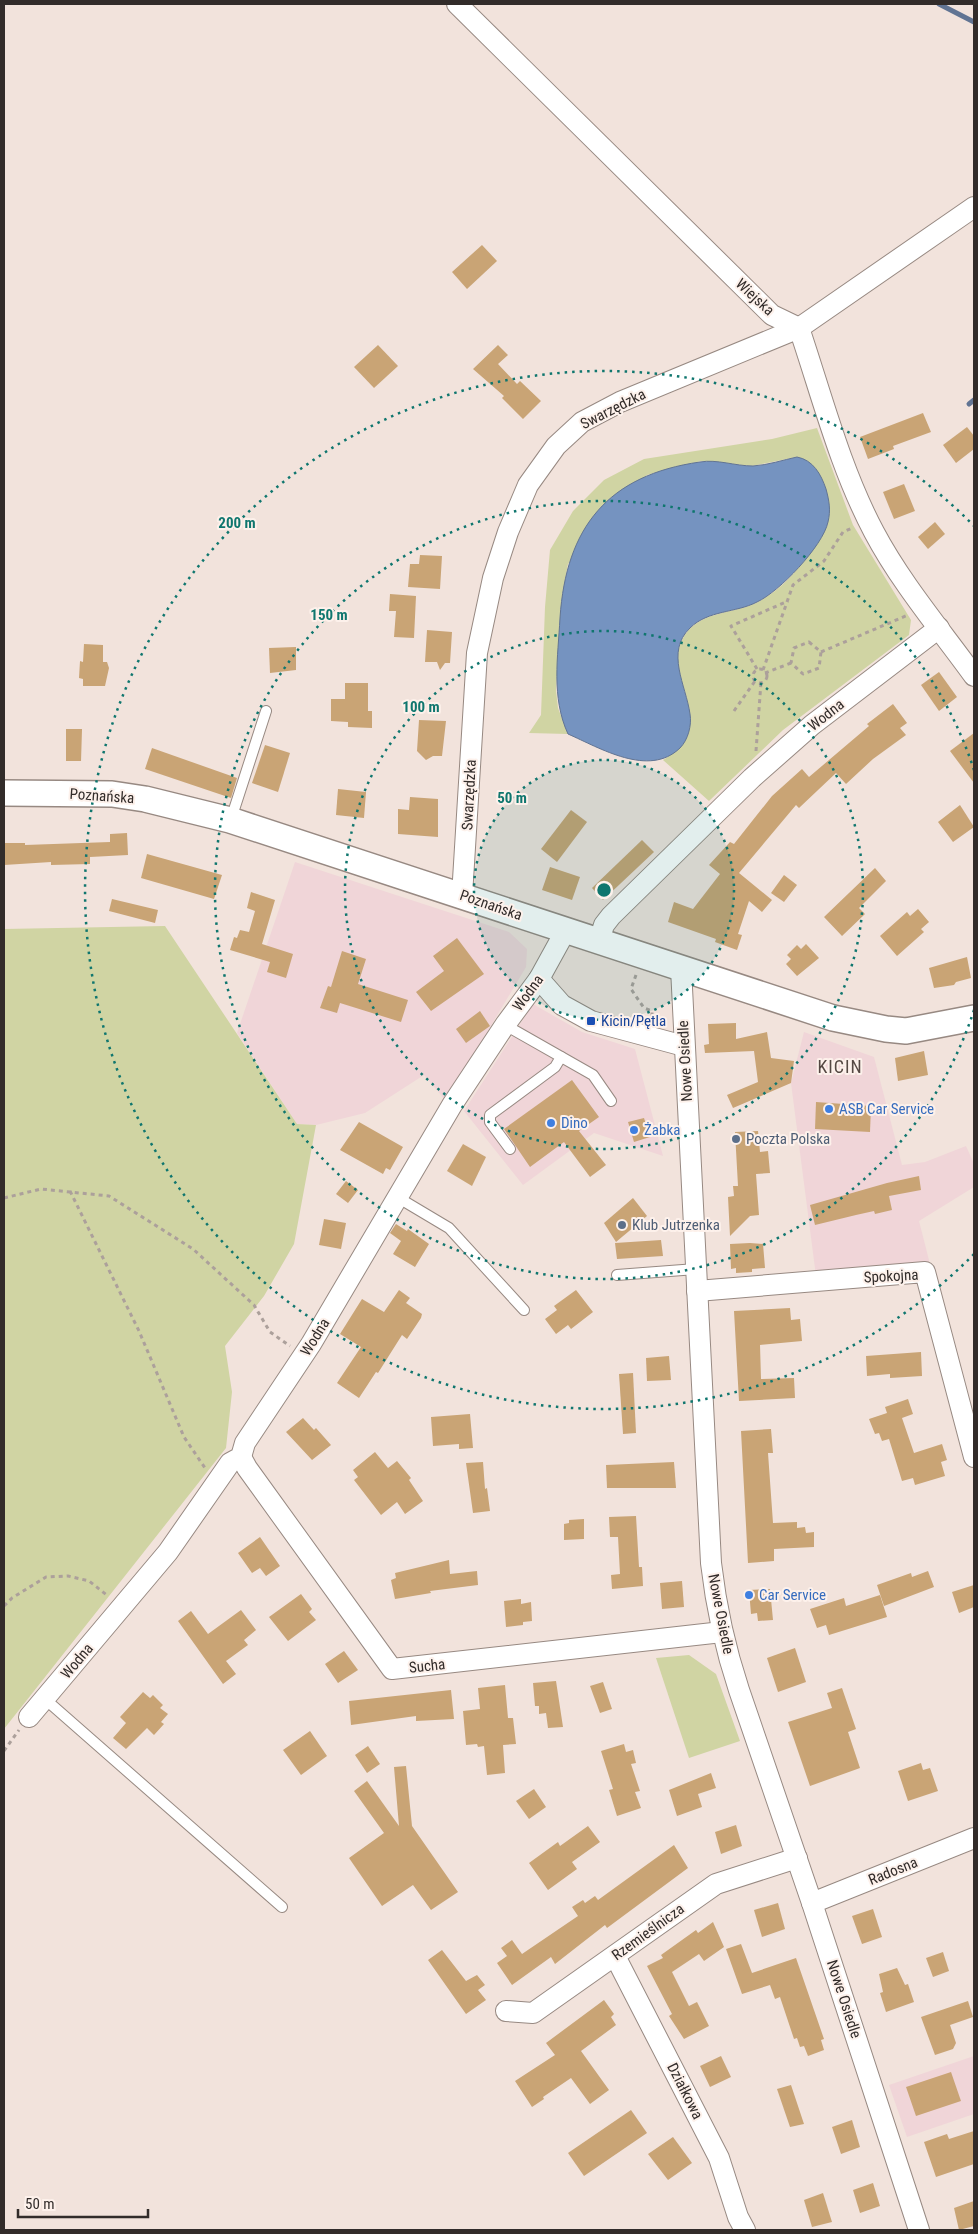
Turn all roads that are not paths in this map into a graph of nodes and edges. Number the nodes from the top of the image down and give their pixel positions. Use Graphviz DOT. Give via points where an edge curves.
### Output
graph roads {
  1 [pos="457,4"];
  2 [pos="974,207"];
  3 [pos="800,328"];
  4 [pos="939,628"];
  5 [pos="974,676"];
  6 [pos="266,711"];
  7 [pos="4,793"];
  8 [pos="230,820"];
  9 [pos="462,896"];
  10 [pos="566,930"];
  11 [pos="599,941"];
  12 [pos="681,968"];
  13 [pos="539,979"];
  14 [pos="974,1018"];
  15 [pos="505,1025"];
  16 [pos="684,1046"];
  17 [pos="561,1057"];
  18 [pos="611,1101"];
  19 [pos="510,1149"];
  20 [pos="398,1197"];
  21 [pos="696,1269"];
  22 [pos="617,1275"];
  23 [pos="697,1290"];
  24 [pos="524,1310"];
  25 [pos="242,1456"];
  26 [pos="974,1457"];
  27 [pos="722,1632"];
  28 [pos="45,1699"];
  29 [pos="29,1717"];
  30 [pos="974,1838"];
  31 [pos="796,1858"];
  32 [pos="812,1903"];
  33 [pos="282,1907"];
  34 [pos="615,1956"];
  35 [pos="506,2010"];
  36 [pos="745,2230"];
  37 [pos="920,2230"];
  1 -- 3 [label="street, Wiejska" via="772,315"];
  2 -- 3 [label="street, Swarzędzka"];
  3 -- 4 [label="street" via="847,474 868,520 904,581"];
  3 -- 9 [label="street, Swarzędzka" via="620,402 582,422 556,446 528,486 493,578 477,653"];
  4 -- 5 [label="street"];
  4 -- 11 [label="street, Wodna" via="812,726 752,778 611,916"];
  6 -- 8 [label="lane"];
  7 -- 8 [label="street, Poznańska" via="112,794 160,802"];
  8 -- 9 [label="street, Poznańska"];
  9 -- 10 [label="street, Poznańska"];
  10 -- 11 [label="street, Poznańska"];
  10 -- 13 [label="street, Wodna"];
  11 -- 12 [label="street, Poznańska"];
  12 -- 14 [label="street, Poznańska" via="833,1018 886,1029 926,1029"];
  12 -- 16 [label="street, Nowe Osiedle"];
  13 -- 15 [label="street, Wodna"];
  13 -- 16 [label="street" via="562,1005 584,1017"];
  15 -- 17 [label="lane"];
  15 -- 20 [label="street, Wodna" via="452,1105"];
  16 -- 21 [label="street, Nowe Osiedle"];
  17 -- 18 [label="lane" via="593,1076"];
  17 -- 19 [label="lane" via="555,1067 490,1115 490,1122"];
  20 -- 24 [label="lane" via="448,1228"];
  20 -- 25 [label="street, Wodna" via="304,1355 244,1443"];
  21 -- 22 [label="lane"];
  21 -- 23 [label="street, Nowe Osiedle"];
  23 -- 26 [label="street, Spokojna" via="925,1272"];
  23 -- 27 [label="street, Nowe Osiedle" via="711,1563"];
  25 -- 27 [label="street, Sucha" via="247,1468 392,1670"];
  25 -- 28 [label="street, Wodna" via="230,1463 168,1552"];
  27 -- 31 [label="street, Nowe Osiedle"];
  28 -- 29 [label="street, Wodna"];
  28 -- 33 [label="lane"];
  30 -- 32 [label="street, Radosna"];
  31 -- 32 [label="street, Nowe Osiedle"];
  31 -- 34 [label="street, Rzemieślnicza" via="716,1884"];
  32 -- 37 [label="street, Nowe Osiedle"];
  34 -- 35 [label="street, Rzemieślnicza" via="533,2013"];
  34 -- 36 [label="street, Działkowa" via="719,2158 738,2218"];
}
